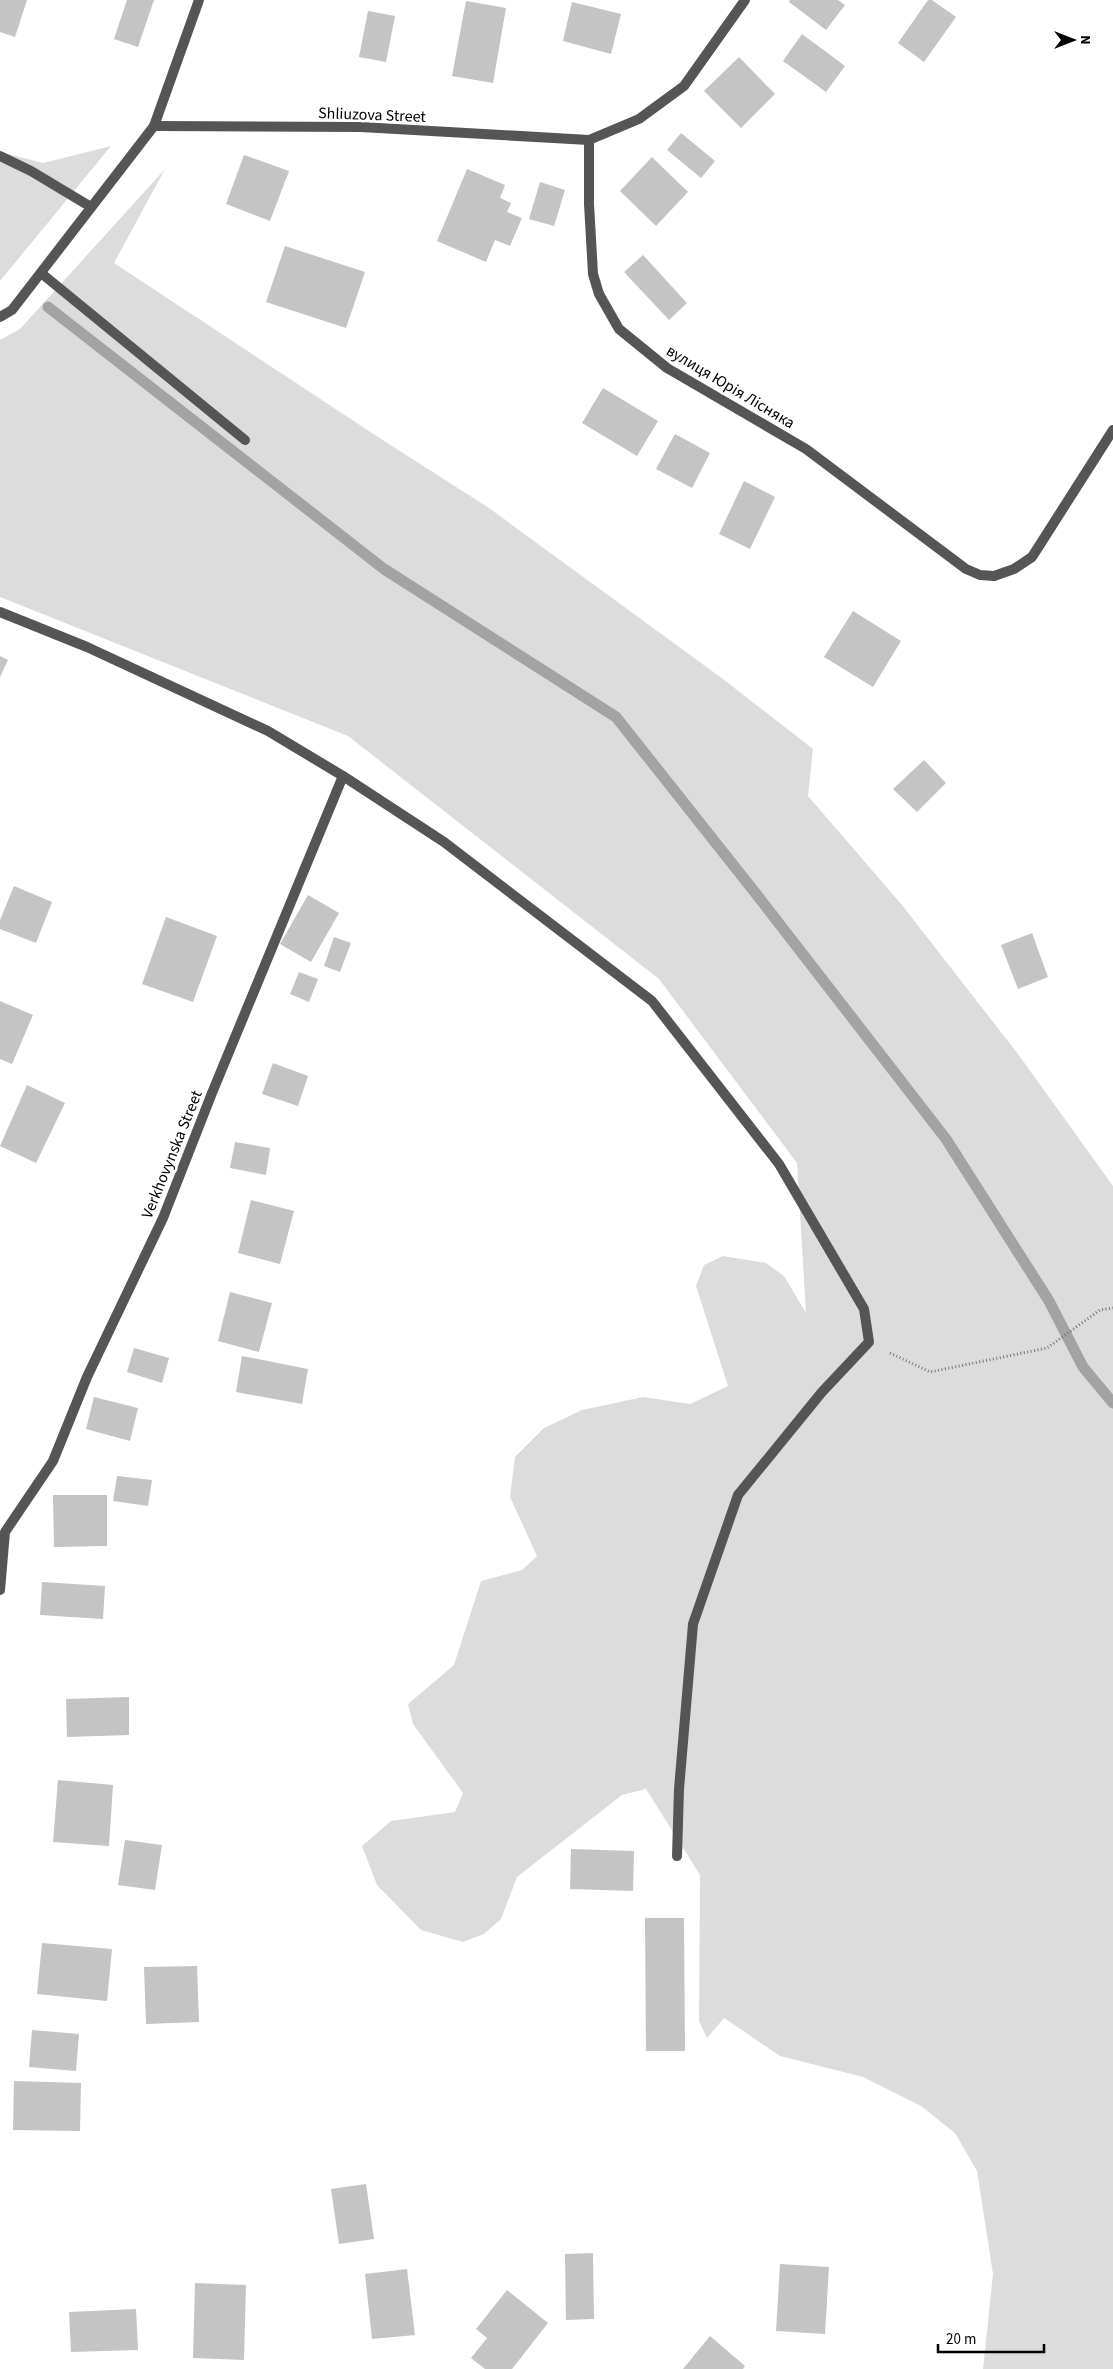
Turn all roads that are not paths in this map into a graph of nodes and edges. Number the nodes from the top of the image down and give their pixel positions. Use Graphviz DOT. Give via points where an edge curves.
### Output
graph roads {
  1 [pos="199,0"];
  2 [pos="745,0"];
  3 [pos="154,126"];
  4 [pos="589,140"];
  5 [pos="0,156"];
  6 [pos="92,207"];
  7 [pos="41,273"];
  8 [pos="0,317"];
  9 [pos="1113,430"];
  10 [pos="245,440"];
  11 [pos="0,612"];
  12 [pos="343,776"];
  13 [pos="2,1530"];
  14 [pos="0,1590"];
  15 [pos="676,1856"];
  1 -- 3 [label="street"];
  2 -- 4 [label="street" via="684,86 639,119"];
  3 -- 4 [label="street, Shliuzova Street" via="360,127"];
  3 -- 6 [label="street"];
  4 -- 9 [label="street, вулиця Юрія Лісняка" via="593,274 599,294 619,329 667,368 806,450 966,569 994,576 1014,569 1032,557"];
  5 -- 6 [label="street"];
  6 -- 7 [label="street"];
  7 -- 8 [label="street" via="12,310"];
  7 -- 10 [label="street"];
  11 -- 12 [label="street" via="87,647 268,731"];
  12 -- 13 [label="street, Verkhovynska Street" via="163,1218 87,1378 53,1461"];
  12 -- 15 [label="street" via="444,842 652,1001 779,1164 864,1309 869,1342 822,1392 738,1496 693,1624"];
  13 -- 14 [label="street, Verkhovynska Street"];
}
